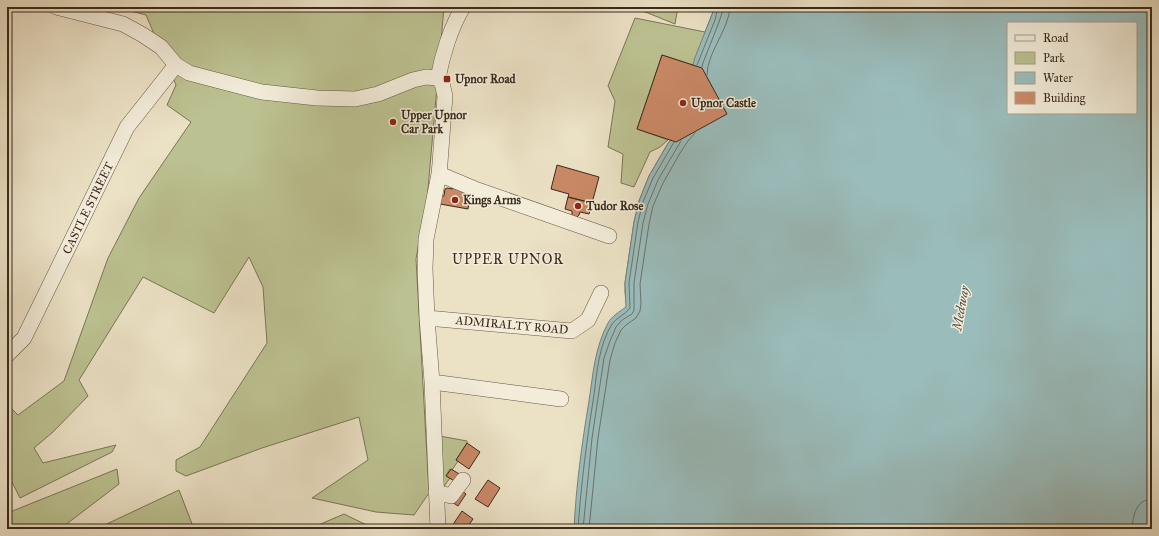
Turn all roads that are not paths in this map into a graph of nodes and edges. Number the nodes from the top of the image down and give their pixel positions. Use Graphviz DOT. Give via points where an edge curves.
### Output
graph roads {
  1 [pos="56,7"];
  2 [pos="463,7"];
  3 [pos="176,65"];
  4 [pos="438,78"];
  5 [pos="439,174"];
  6 [pos="609,236"];
  7 [pos="600,293"];
  8 [pos="426,318"];
  9 [pos="7,355"];
  10 [pos="432,382"];
  11 [pos="561,399"];
  12 [pos="463,480"];
  13 [pos="436,492"];
  14 [pos="438,529"];
  1 -- 3 [label="street" via="122,24 161,47"];
  2 -- 4 [label="street" via="440,65"];
  3 -- 4 [label="street" via="189,73 262,92 317,98 355,99 378,94 412,80"];
  3 -- 9 [label="street, CASTLE STREET" via="127,127 24,338"];
  4 -- 5 [label="street" via="445,96"];
  5 -- 6 [label="street"];
  5 -- 8 [label="street" via="426,239"];
  7 -- 8 [label="street, ADMIRALTY ROAD" via="588,320 572,332"];
  8 -- 10 [label="street"];
  10 -- 11 [label="street"];
  10 -- 13 [label="street"];
  12 -- 13 [label="street" via="451,496"];
  13 -- 14 [label="street"];
}
